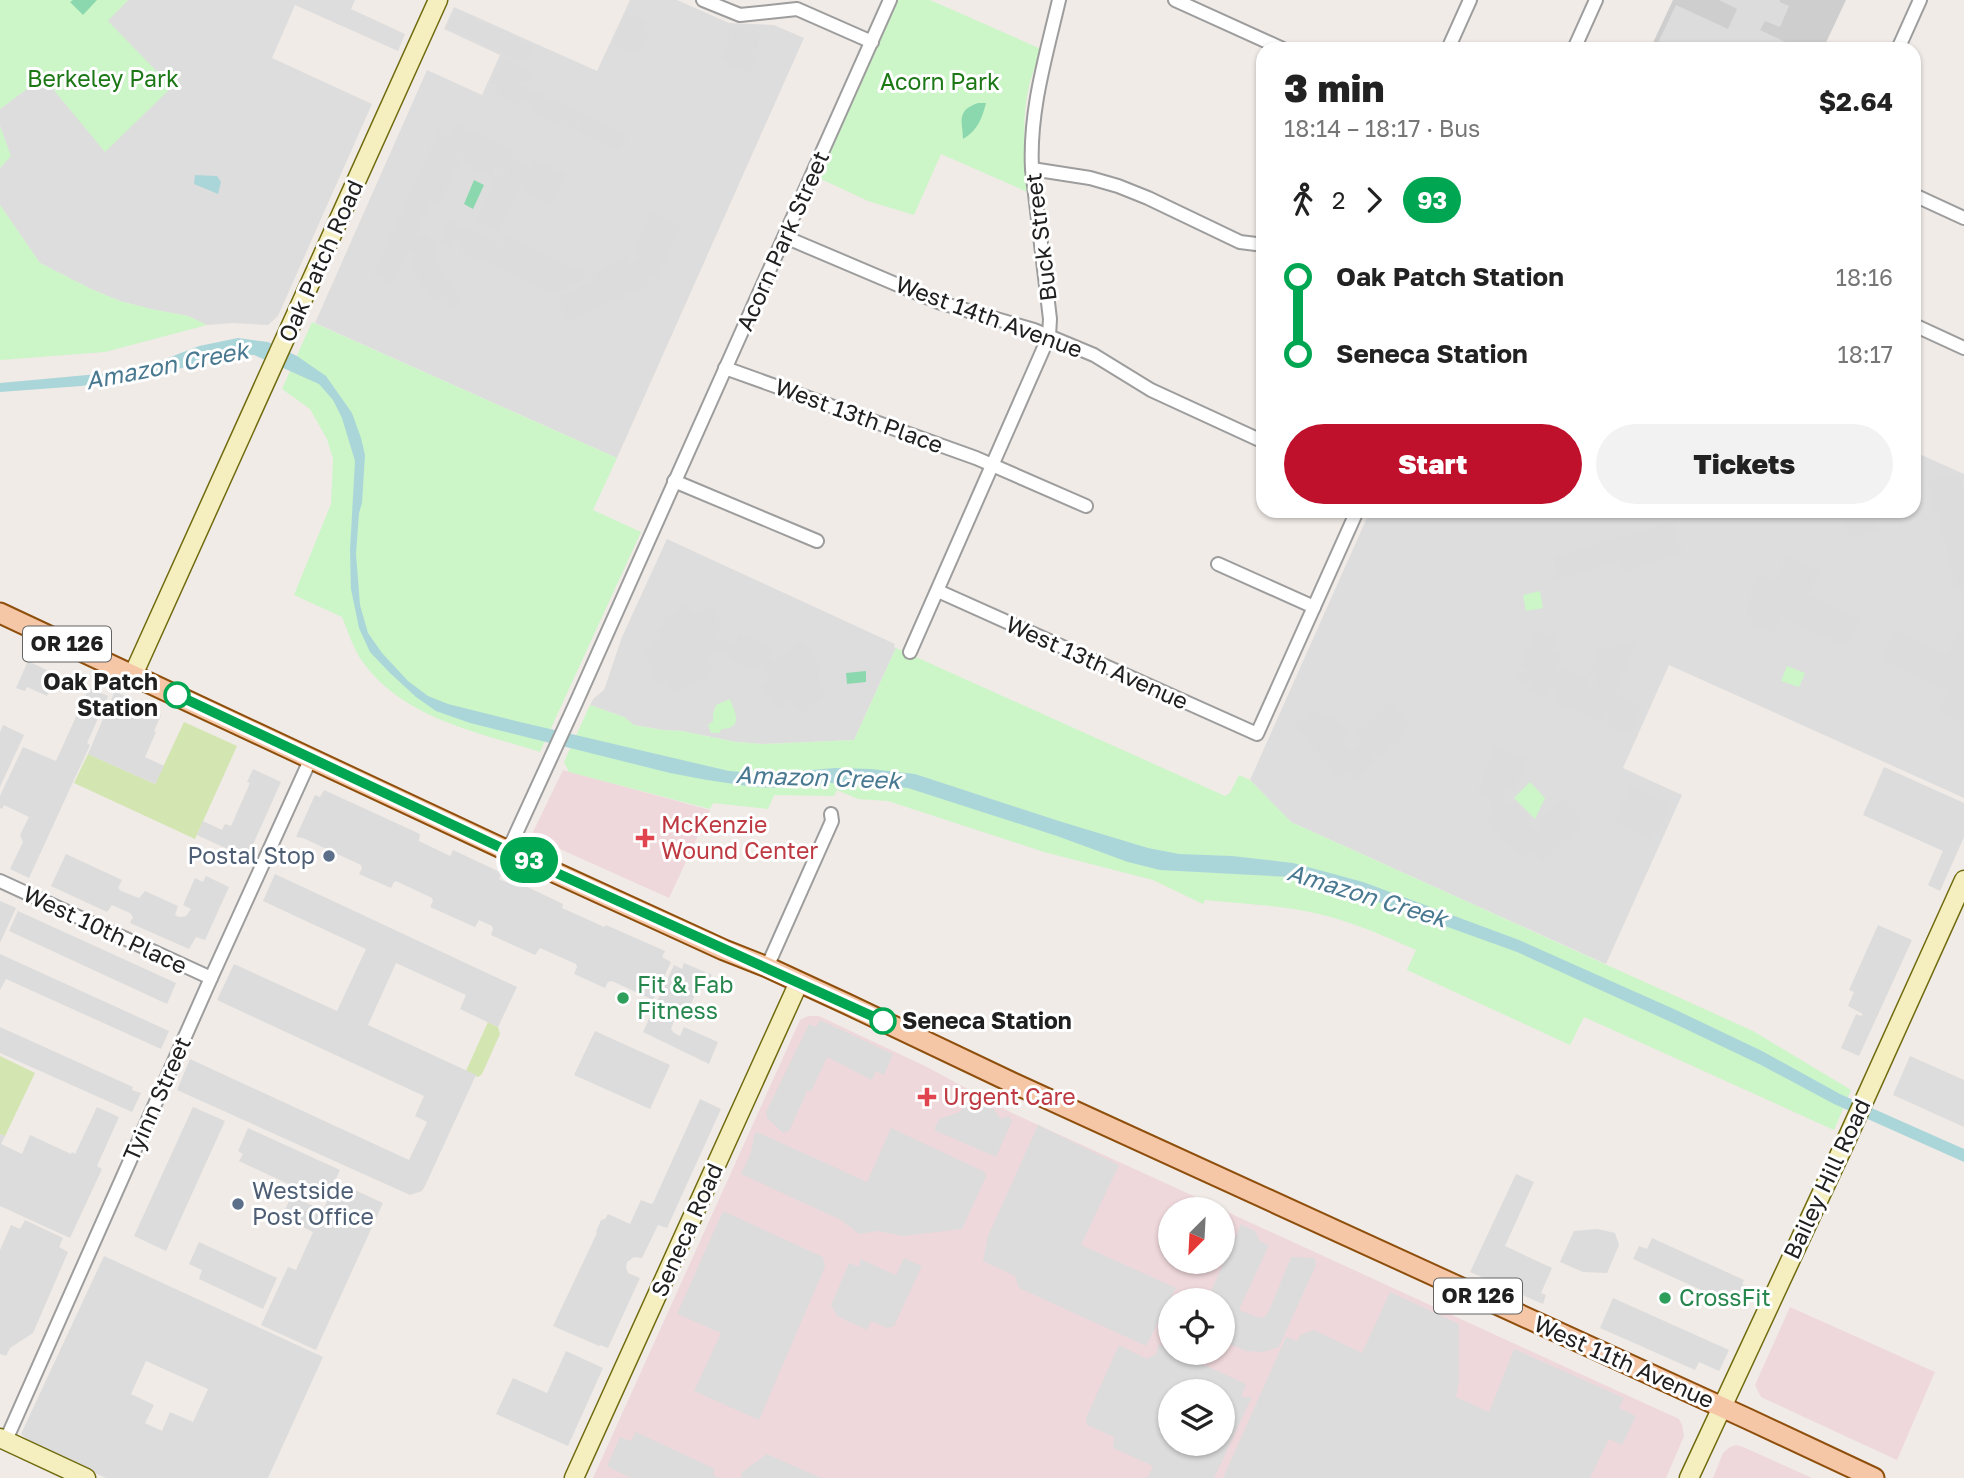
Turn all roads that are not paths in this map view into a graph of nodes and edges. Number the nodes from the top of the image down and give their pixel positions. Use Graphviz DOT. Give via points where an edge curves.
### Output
graph roads {
  1 [pos="438,0"];
  2 [pos="703,0"];
  3 [pos="890,0"];
  4 [pos="1059,0"];
  5 [pos="1175,0"];
  6 [pos="1469,0"];
  7 [pos="1596,0"];
  8 [pos="1920,0"];
  9 [pos="872,42"];
  10 [pos="1268,42"];
  11 [pos="1451,42"];
  12 [pos="1577,42"];
  13 [pos="1901,42"];
  14 [pos="1032,169"];
  15 [pos="1921,198"];
  16 [pos="1964,218"];
  17 [pos="785,237"];
  18 [pos="1256,244"];
  19 [pos="1921,328"];
  20 [pos="1049,336"];
  21 [pos="1964,348"];
  22 [pos="725,368"];
  23 [pos="1256,438"];
  24 [pos="993,465"];
  25 [pos="674,481"];
  26 [pos="1086,506"];
  27 [pos="1354,518"];
  28 [pos="817,541"];
  29 [pos="1218,564"];
  30 [pos="938,592"];
  31 [pos="1314,607"];
  32 [pos="0,613"];
  33 [pos="910,652"];
  34 [pos="133,675"];
  35 [pos="311,758"];
  36 [pos="831,814"];
  37 [pos="508,851"];
  38 [pos="1964,880"];
  39 [pos="0,881"];
  40 [pos="767,967"];
  41 [pos="211,978"];
  42 [pos="799,982"];
  43 [pos="1721,1406"];
  44 [pos="3,1439"];
  45 [pos="86,1478"];
  46 [pos="574,1478"];
  47 [pos="1689,1478"];
  48 [pos="1874,1478"];
  1 -- 34 [label="main road, Oak Patch Road"];
  2 -- 9 [label="street" via="740,15 797,9"];
  3 -- 9 [label="street, Acorn Park Street"];
  4 -- 14 [label="street, Buck Street" via="1036,95"];
  5 -- 10 [label="street"];
  6 -- 11 [label="street"];
  7 -- 12 [label="street"];
  8 -- 13 [label="street"];
  9 -- 17 [label="street, Acorn Park Street"];
  14 -- 18 [label="street" via="1126,189 1240,242"];
  14 -- 20 [label="street, Buck Street"];
  15 -- 16 [label="street"];
  17 -- 20 [label="street, West 14th Avenue" via="938,302"];
  17 -- 22 [label="street, Acorn Park Street"];
  19 -- 21 [label="street"];
  20 -- 23 [label="street, West 14th Avenue" via="1094,355 1175,403"];
  20 -- 24 [label="street, Buck Street"];
  22 -- 24 [label="street, West 13th Place"];
  22 -- 25 [label="street, Acorn Park Street"];
  24 -- 26 [label="street"];
  24 -- 30 [label="street, Buck Street"];
  25 -- 28 [label="street"];
  25 -- 37 [label="street, Acorn Park Street"];
  27 -- 31 [label="street"];
  29 -- 31 [label="street"];
  30 -- 31 [label="street, West 13th Avenue" via="1257,734"];
  30 -- 33 [label="street, Buck Street"];
  32 -- 34 [label="main road, West 11th Avenue / OR 126"];
  34 -- 35 [label="main road, West 11th Avenue / OR 126"];
  35 -- 37 [label="main road, West 11th Avenue / OR 126"];
  35 -- 41 [label="street, Tyinn Street"];
  36 -- 40 [label="street" via="832,821"];
  37 -- 40 [label="main road, West 11th Avenue / OR 126"];
  38 -- 43 [label="main road, Bailey Hill Road"];
  39 -- 41 [label="street, West 10th Place"];
  40 -- 42 [label="main road, West 11th Avenue / OR 126"];
  41 -- 44 [label="street, Tyinn Street"];
  42 -- 43 [label="main road, West 11th Avenue / OR 126"];
  42 -- 46 [label="main road, Seneca Road"];
  43 -- 47 [label="main road, Bailey Hill Road"];
  43 -- 48 [label="main road, West 11th Avenue / OR 126"];
  44 -- 45 [label="main road"];
}
